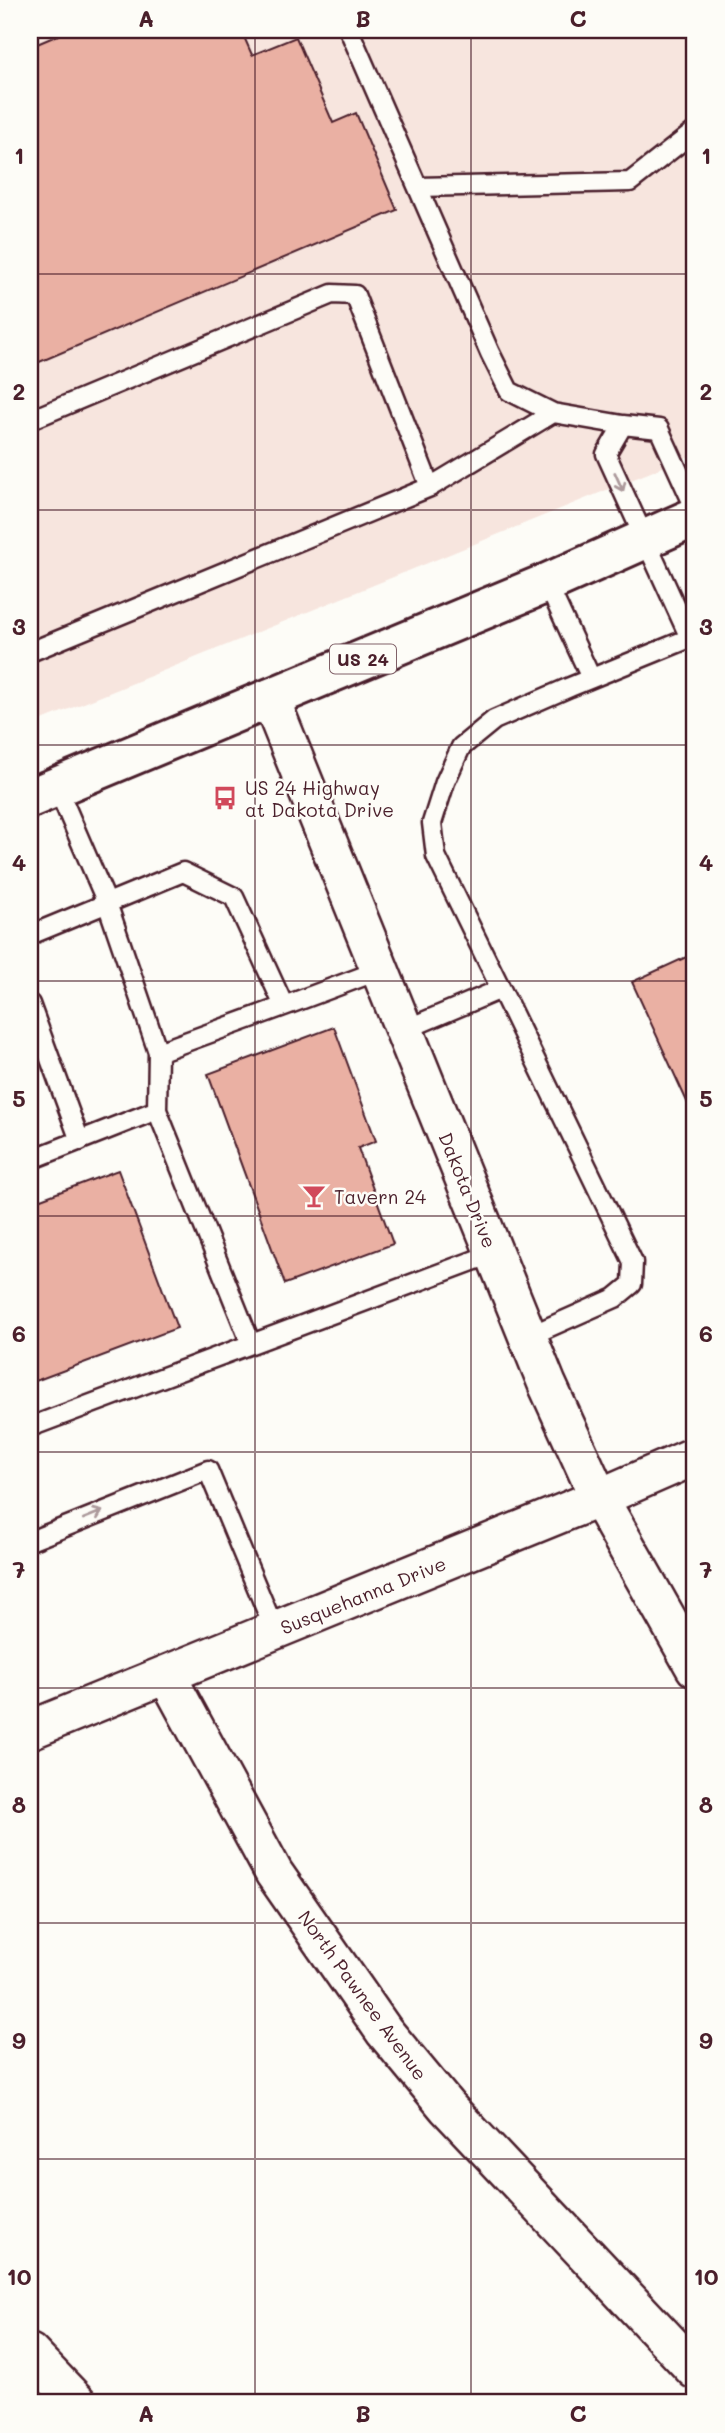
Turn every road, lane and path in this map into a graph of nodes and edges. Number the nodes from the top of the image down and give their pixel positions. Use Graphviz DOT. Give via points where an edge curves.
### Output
graph roads {
  1 [pos="349,30"];
  2 [pos="695,131"];
  3 [pos="418,187"];
  4 [pos="553,413"];
  5 [pos="30,420"];
  6 [pos="622,425"];
  7 [pos="430,487"];
  8 [pos="695,508"];
  9 [pos="695,517"];
  10 [pos="645,540"];
  11 [pos="547,583"];
  12 [pos="693,637"];
  13 [pos="30,652"];
  14 [pos="591,678"];
  15 [pos="270,698"];
  16 [pos="43,792"];
  17 [pos="107,903"];
  18 [pos="30,935"];
  19 [pos="380,970"];
  20 [pos="501,989"];
  21 [pos="30,1004"];
  22 [pos="284,1006"];
  23 [pos="404,1030"];
  24 [pos="158,1052"];
  25 [pos="157,1110"];
  26 [pos="80,1140"];
  27 [pos="30,1160"];
  28 [pos="494,1253"];
  29 [pos="527,1337"];
  30 [pos="251,1344"];
  31 [pos="30,1427"];
  32 [pos="695,1455"];
  33 [pos="598,1498"];
  34 [pos="30,1541"];
  35 [pos="275,1631"];
  36 [pos="695,1668"];
  37 [pos="167,1676"];
  38 [pos="30,1730"];
  39 [pos="30,2353"];
  40 [pos="695,2370"];
  41 [pos="78,2403"];
  1 -- 3 [label="lane"];
  2 -- 3 [label="lane" via="630,182"];
  3 -- 4 [label="lane" via="509,391"];
  4 -- 6 [label="lane"];
  4 -- 7 [label="lane"];
  5 -- 7 [label="lane" via="332,294 355,295"];
  6 -- 8 [label="lane" via="659,429"];
  6 -- 10 [label="lane, one-way" via="607,454"];
  7 -- 13 [label="lane"];
  9 -- 10 [label="highway, US 24"];
  10 -- 11 [label="highway, US 24"];
  10 -- 12 [label="lane"];
  11 -- 14 [label="lane"];
  11 -- 15 [label="highway, US 24"];
  12 -- 14 [label="lane"];
  14 -- 20 [label="lane" via="494,720 461,747 432,823 436,856"];
  15 -- 16 [label="highway, US 24"];
  15 -- 19 [label="street, Dakota Drive"];
  16 -- 17 [label="lane"];
  17 -- 18 [label="lane"];
  17 -- 22 [label="lane" via="183,872 234,897"];
  17 -- 24 [label="lane"];
  19 -- 22 [label="lane"];
  19 -- 23 [label="street, Dakota Drive"];
  20 -- 23 [label="lane"];
  20 -- 29 [label="lane" via="633,1262 632,1284 615,1298"];
  21 -- 26 [label="lane"];
  22 -- 24 [label="lane"];
  23 -- 28 [label="street, Dakota Drive"];
  24 -- 25 [label="lane"];
  25 -- 26 [label="lane"];
  25 -- 30 [label="lane"];
  26 -- 27 [label="lane"];
  28 -- 29 [label="street, Dakota Drive"];
  28 -- 30 [label="lane"];
  29 -- 33 [label="street, Dakota Drive"];
  30 -- 31 [label="lane"];
  32 -- 33 [label="street, Susquehanna Drive"];
  33 -- 35 [label="street, Susquehanna Drive"];
  33 -- 36 [label="street, Dakota Drive"];
  34 -- 35 [label="lane, one-way" via="208,1470"];
  35 -- 37 [label="street, Susquehanna Drive"];
  37 -- 38 [label="street, Susquehanna Drive"];
  37 -- 40 [label="street, North Pawnee Avenue" via="274,1873 384,2031 447,2107"];
  39 -- 41 [label="street"];
}
